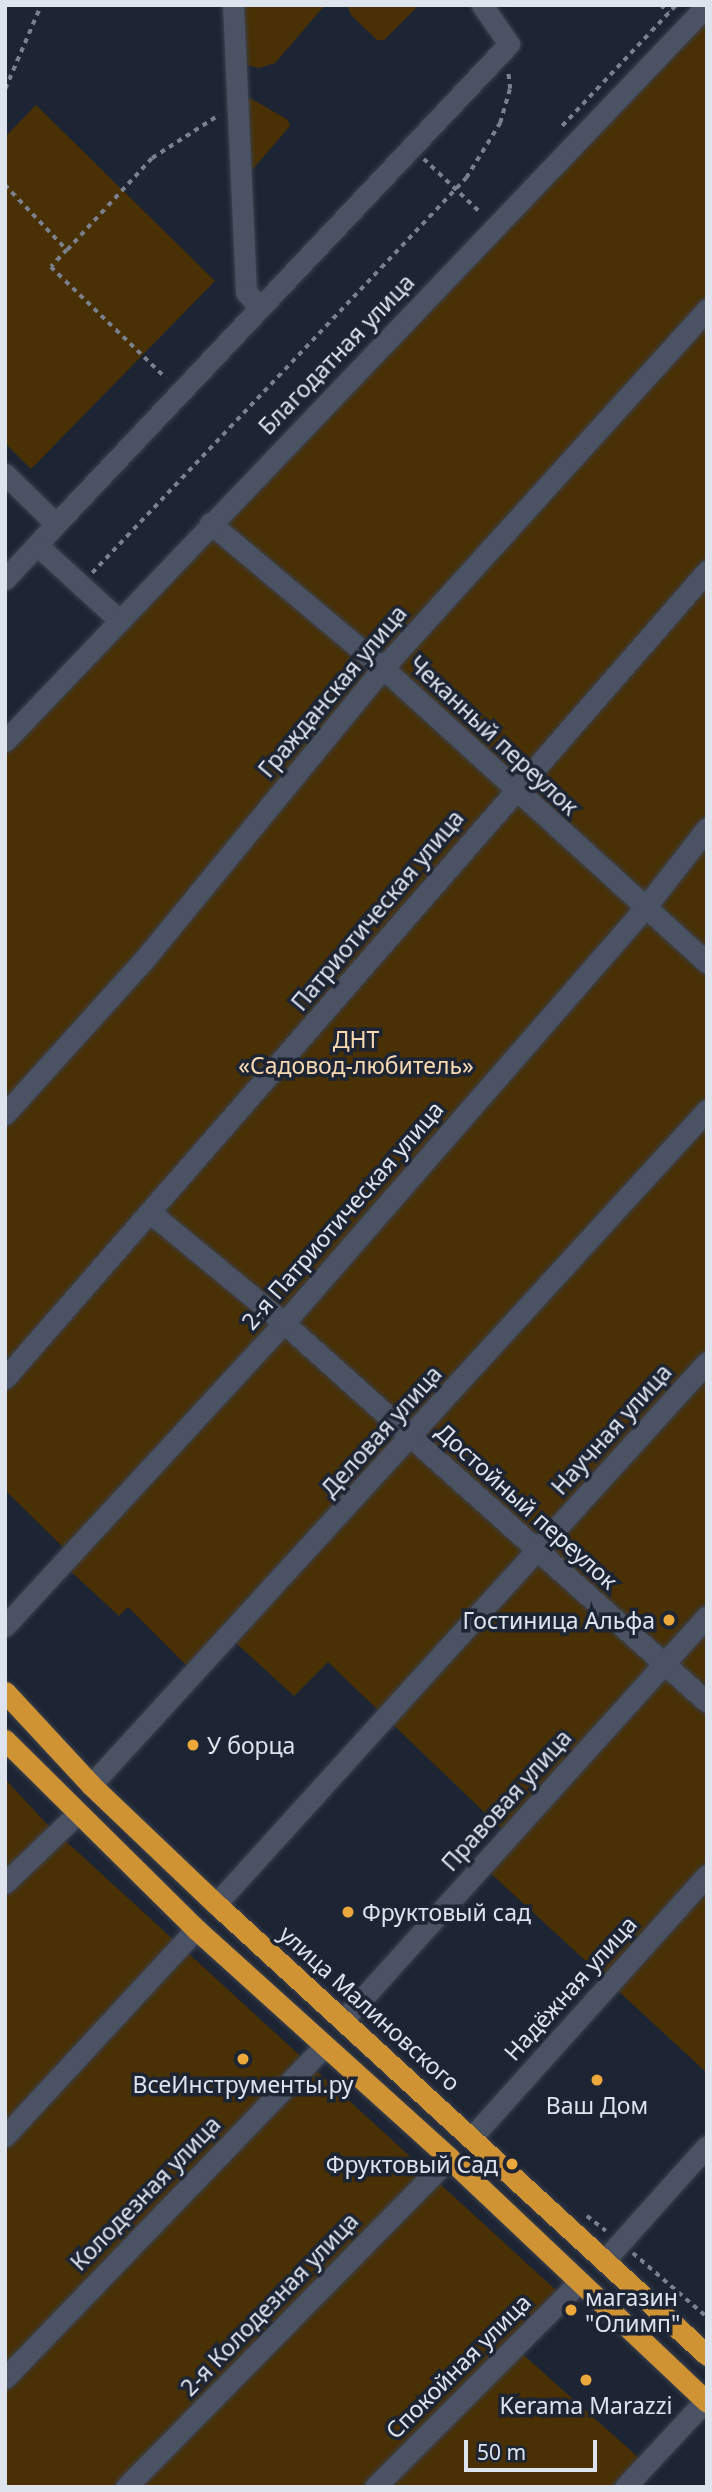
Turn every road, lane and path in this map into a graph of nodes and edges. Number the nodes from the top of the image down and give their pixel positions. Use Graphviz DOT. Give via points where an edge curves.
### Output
graph roads {
  1 [pos="41,5"];
  2 [pos="233,5"];
  3 [pos="482,5"];
  4 [pos="661,5"];
  5 [pos="707,5"];
  6 [pos="669,13"];
  7 [pos="498,55"];
  8 [pos="5,89"];
  9 [pos="237,104"];
  10 [pos="411,147"];
  11 [pos="5,185"];
  12 [pos="455,189"];
  13 [pos="481,213"];
  14 [pos="66,250"];
  15 [pos="260,308"];
  16 [pos="707,309"];
  17 [pos="181,392"];
  18 [pos="5,474"];
  19 [pos="210,523"];
  20 [pos="56,524"];
  21 [pos="38,546"];
  22 [pos="707,571"];
  23 [pos="5,579"];
  24 [pos="81,585"];
  25 [pos="118,619"];
  26 [pos="383,668"];
  27 [pos="5,741"];
  28 [pos="513,790"];
  29 [pos="707,828"];
  30 [pos="645,909"];
  31 [pos="707,962"];
  32 [pos="707,1110"];
  33 [pos="5,1114"];
  34 [pos="152,1214"];
  35 [pos="284,1323"];
  36 [pos="707,1362"];
  37 [pos="5,1378"];
  38 [pos="411,1438"];
  39 [pos="537,1552"];
  40 [pos="707,1616"];
  41 [pos="5,1626"];
  42 [pos="666,1663"];
  43 [pos="5,1692"];
  44 [pos="707,1702"];
  45 [pos="5,1740"];
  46 [pos="91,1785"];
  47 [pos="77,1814"];
  48 [pos="707,1875"];
  49 [pos="5,1883"];
  50 [pos="216,1904"];
  51 [pos="195,1929"];
  52 [pos="344,2019"];
  53 [pos="324,2046"];
  54 [pos="5,2136"];
  55 [pos="472,2137"];
  56 [pos="707,2146"];
  57 [pos="449,2158"];
  58 [pos="565,2225"];
  59 [pos="621,2242"];
  60 [pos="604,2261"];
  61 [pos="579,2282"];
  62 [pos="707,2317"];
  63 [pos="707,2355"];
  64 [pos="5,2378"];
  65 [pos="706,2401"];
  66 [pos="126,2487"];
  67 [pos="375,2487"];
  68 [pos="625,2487"];
  1 -- 8 [label="path"];
  2 -- 9 [label="street"];
  3 -- 7 [label="street" via="509,44"];
  4 -- 6 [label="path"];
  5 -- 19 [label="street, Благодатная улица"];
  7 -- 10 [label="street"];
  7 -- 12 [label="path" via="507,67 510,89 500,123"];
  9 -- 14 [label="path" via="152,158"];
  9 -- 15 [label="street" via="246,292"];
  10 -- 12 [label="path"];
  10 -- 15 [label="street"];
  11 -- 14 [label="path"];
  12 -- 13 [label="path"];
  12 -- 24 [label="path"];
  14 -- 17 [label="path" via="51,267"];
  15 -- 17 [label="street"];
  16 -- 26 [label="street, Гражданская улица"];
  17 -- 20 [label="street"];
  18 -- 20 [label="street"];
  19 -- 25 [label="street, Благодатная улица"];
  19 -- 26 [label="street, Чеканный переулок"];
  20 -- 21 [label="street"];
  21 -- 23 [label="street"];
  21 -- 24 [label="street"];
  22 -- 28 [label="street, Патриотическая улица"];
  24 -- 25 [label="street"];
  25 -- 27 [label="street, Благодатная улица"];
  26 -- 28 [label="street, Чеканный переулок"];
  26 -- 33 [label="street, Гражданская улица" via="143,961"];
  28 -- 30 [label="street, Чеканный переулок"];
  28 -- 34 [label="street, Патриотическая улица"];
  29 -- 30 [label="street, 2-я Патриотическая улица"];
  30 -- 31 [label="street, Чеканный переулок"];
  30 -- 35 [label="street, 2-я Патриотическая улица"];
  32 -- 38 [label="street, Деловая улица"];
  34 -- 35 [label="street, Достойный переулок"];
  34 -- 37 [label="street, Патриотическая улица"];
  35 -- 38 [label="street, Достойный переулок"];
  35 -- 41 [label="street, 2-я Патриотическая улица"];
  36 -- 39 [label="street, Научная улица"];
  38 -- 39 [label="street, Достойный переулок"];
  38 -- 46 [label="street, Деловая улица"];
  39 -- 42 [label="street, Достойный переулок"];
  39 -- 50 [label="street, Научная улица"];
  40 -- 42 [label="street, Правовая улица"];
  42 -- 44 [label="street, Достойный переулок"];
  42 -- 52 [label="street, Правовая улица"];
  43 -- 46 [label="highway, улица Малиновского"];
  45 -- 47 [label="highway"];
  46 -- 50 [label="highway, улица Малиновского"];
  47 -- 49 [label="street"];
  47 -- 51 [label="highway"];
  48 -- 55 [label="street, Надёжная улица"];
  50 -- 52 [label="highway, улица Малиновского"];
  51 -- 53 [label="highway"];
  51 -- 54 [label="street"];
  52 -- 55 [label="highway, улица Малиновского"];
  53 -- 57 [label="highway"];
  53 -- 64 [label="street, Колодезная улица"];
  55 -- 58 [label="highway, улица Малиновского"];
  56 -- 59 [label="street"];
  57 -- 61 [label="highway"];
  57 -- 66 [label="street, 2-я Колодезная улица"];
  58 -- 59 [label="path" via="579,2210"];
  58 -- 60 [label="highway, улица Малиновского"];
  59 -- 60 [label="street"];
  59 -- 62 [label="path"];
  60 -- 63 [label="highway, улица Малиновского"];
  61 -- 65 [label="highway"];
  61 -- 67 [label="street, Спокойная улица"];
  65 -- 68 [label="street"];
}
